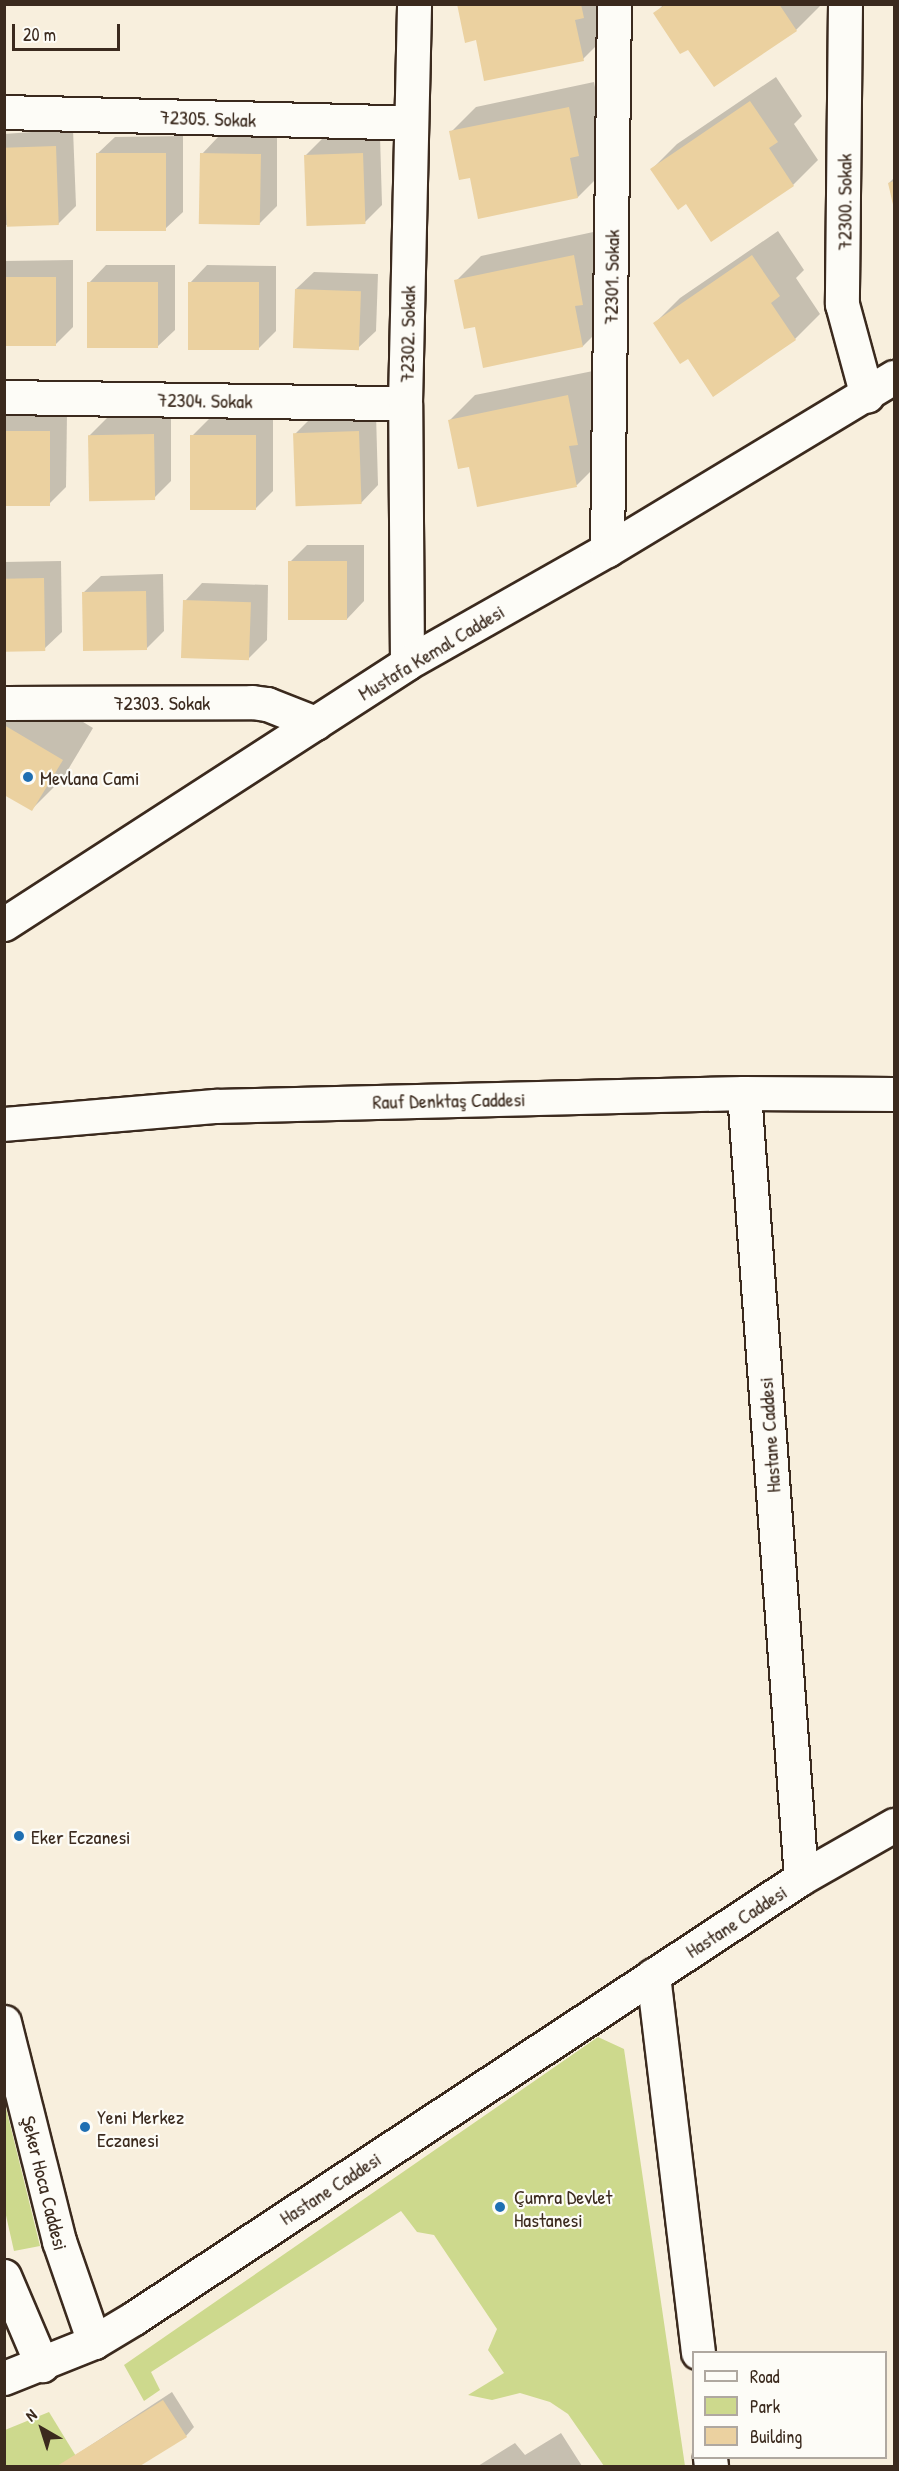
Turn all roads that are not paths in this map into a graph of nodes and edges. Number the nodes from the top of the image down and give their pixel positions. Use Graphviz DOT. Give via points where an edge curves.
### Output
graph roads {
  1 [pos="414,4"];
  2 [pos="614,4"];
  3 [pos="845,4"];
  4 [pos="4,112"];
  5 [pos="411,123"];
  6 [pos="894,378"];
  7 [pos="881,389"];
  8 [pos="4,397"];
  9 [pos="405,403"];
  10 [pos="608,550"];
  11 [pos="407,663"];
  12 [pos="4,702"];
  13 [pos="315,723"];
  14 [pos="4,924"];
  15 [pos="744,1093"];
  16 [pos="894,1094"];
  17 [pos="4,1124"];
  18 [pos="894,1825"];
  19 [pos="801,1878"];
  20 [pos="653,1975"];
  21 [pos="4,2022"];
  22 [pos="4,2276"];
  23 [pos="94,2342"];
  24 [pos="698,2351"];
  25 [pos="42,2365"];
  26 [pos="4,2378"];
  1 -- 5 [label="street, 72302. Sokak"];
  2 -- 10 [label="street, 72301. Sokak"];
  3 -- 7 [label="street, 72300. Sokak" via="842,304"];
  4 -- 5 [label="street, 72305. Sokak"];
  5 -- 9 [label="street, 72302. Sokak"];
  6 -- 7 [label="street, Mustafa Kemal Caddesi"];
  7 -- 10 [label="street, Mustafa Kemal Caddesi"];
  8 -- 9 [label="street, 72304. Sokak"];
  9 -- 11 [label="street, 72302. Sokak"];
  10 -- 11 [label="street, Mustafa Kemal Caddesi"];
  11 -- 13 [label="street, Mustafa Kemal Caddesi"];
  12 -- 13 [label="street, 72303. Sokak" via="252,702"];
  13 -- 14 [label="street, Mustafa Kemal Caddesi"];
  15 -- 16 [label="street, Rauf Denktaş Caddesi"];
  15 -- 17 [label="street, Rauf Denktaş Caddesi" via="215,1106"];
  15 -- 19 [label="street, Hastane Caddesi"];
  18 -- 19 [label="street"];
  19 -- 20 [label="street, Hastane Caddesi"];
  20 -- 23 [label="street, Hastane Caddesi"];
  20 -- 24 [label="street"];
  21 -- 23 [label="street, Şeker Hoca Caddesi" via="59,2241"];
  22 -- 25 [label="street"];
  23 -- 25 [label="street, Hastane Caddesi"];
  25 -- 26 [label="street, Hastane Caddesi"];
}
